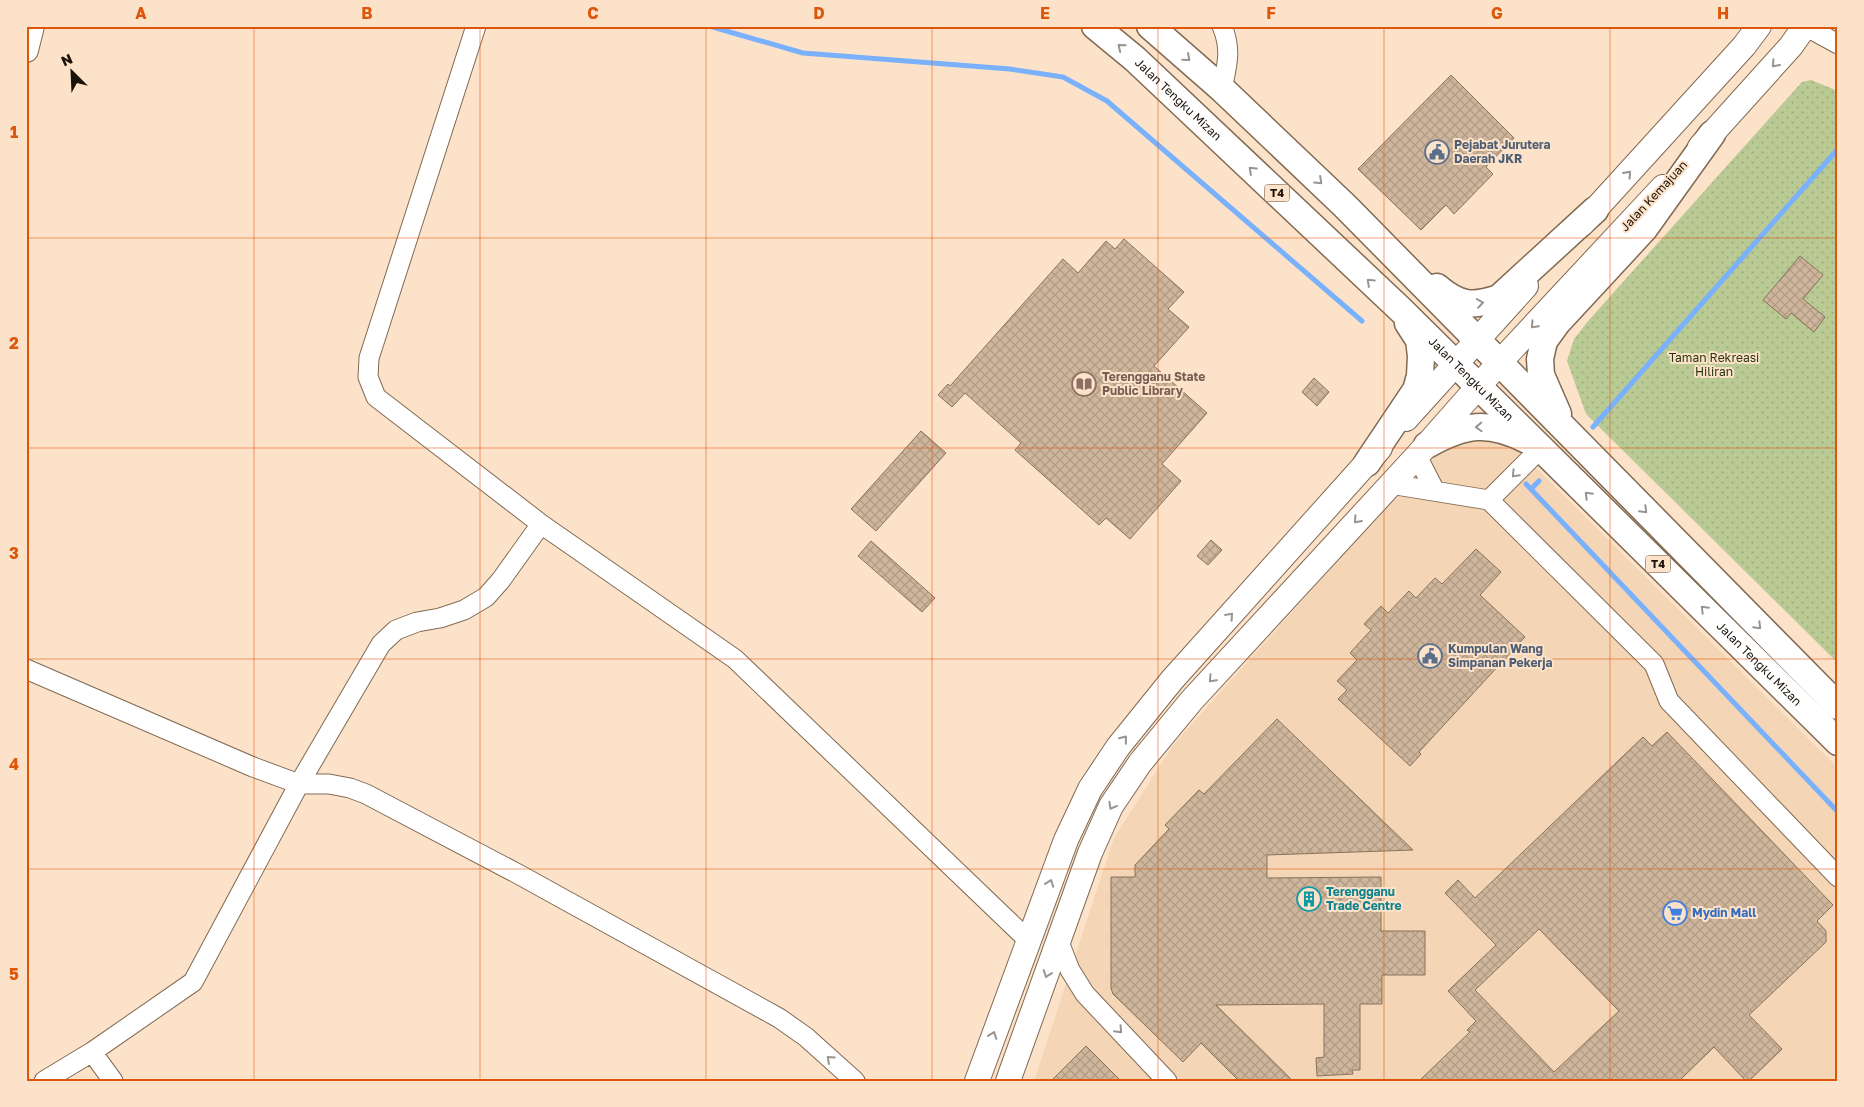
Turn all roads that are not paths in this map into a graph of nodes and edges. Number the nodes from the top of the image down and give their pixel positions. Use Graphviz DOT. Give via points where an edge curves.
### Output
graph roads {
  1 [pos="32,26"];
  2 [pos="476,26"];
  3 [pos="1095,26"];
  4 [pos="1150,26"];
  5 [pos="1222,26"];
  6 [pos="1759,26"];
  7 [pos="1805,26"];
  8 [pos="1838,44"];
  9 [pos="26,50"];
  10 [pos="1222,89"];
  11 [pos="1712,134"];
  12 [pos="1345,206"];
  13 [pos="1595,210"];
  14 [pos="1401,310"];
  15 [pos="1477,340"];
  16 [pos="1499,363"];
  17 [pos="1456,364"];
  18 [pos="1478,387"];
  19 [pos="1572,438"];
  20 [pos="1541,448"];
  21 [pos="1422,450"];
  22 [pos="1367,463"];
  23 [pos="1390,484"];
  24 [pos="1435,491"];
  25 [pos="1489,500"];
  26 [pos="541,524"];
  27 [pos="26,669"];
  28 [pos="1838,706"];
  29 [pos="1838,742"];
  30 [pos="299,784"];
  31 [pos="1838,877"];
  32 [pos="1028,940"];
  33 [pos="1059,942"];
  34 [pos="92,1052"];
  35 [pos="44,1081"];
  36 [pos="113,1081"];
  37 [pos="855,1081"];
  38 [pos="976,1081"];
  39 [pos="1008,1081"];
  40 [pos="1167,1081"];
  1 -- 9 [label="main road"];
  2 -- 26 [label="street" via="369,358 368,377 376,397"];
  14 -- 3 [label="highway, Jalan Tengku Mizan / T4, one-way" via="1135,59"];
  4 -- 10 [label="highway, T4, one-way"];
  5 -- 10 [label="street" via="1229,52"];
  13 -- 6 [label="main road, one-way"];
  7 -- 8 [label="street"];
  7 -- 11 [label="main road, Jalan Kemajuan, one-way"];
  10 -- 12 [label="highway, T4, one-way"];
  11 -- 16 [label="main road, Jalan Kemajuan, one-way"];
  11 -- 19 [label="highway" via="1644,229 1544,341 1541,375 1555,410"];
  12 -- 13 [label="highway, one-way" via="1449,298 1466,304 1482,304 1499,298"];
  12 -- 15 [label="highway, T4"];
  13 -- 15 [label="main road"];
  14 -- 17 [label="highway, Jalan Tengku Mizan / T4"];
  14 -- 22 [label="highway" via="1419,340 1420,376 1416,390"];
  15 -- 16 [label="highway, T4"];
  15 -- 17 [label="main road"];
  16 -- 18 [label="main road, Jalan Kemajuan"];
  16 -- 19 [label="highway, T4"];
  17 -- 18 [label="highway, Jalan Tengku Mizan / T4"];
  17 -- 22 [label="main road"];
  18 -- 20 [label="highway, Jalan Tengku Mizan / T4"];
  18 -- 21 [label="main road, Jalan Kemajuan"];
  19 -- 28 [label="highway, T4, one-way"];
  20 -- 21 [label="highway, one-way" via="1507,430 1484,426 1461,428"];
  20 -- 25 [label="street, one-way"];
  29 -- 20 [label="highway, Jalan Tengku Mizan / T4, one-way"];
  21 -- 23 [label="main road, Jalan Kemajuan"];
  21 -- 24 [label="street"];
  32 -- 22 [label="main road, one-way" via="1066,840 1090,789 1118,748 1172,680"];
  23 -- 24 [label="street"];
  23 -- 33 [label="main road, Jalan Kemajuan, one-way" via="1192,700 1140,762 1112,806 1093,845"];
  24 -- 25 [label="street"];
  25 -- 31 [label="street" via="1654,664 1669,701"];
  26 -- 30 [label="street" via="486,597 464,610 396,630 381,644"];
  26 -- 32 [label="street" via="735,659"];
  27 -- 30 [label="street"];
  30 -- 34 [label="street" via="193,982"];
  37 -- 30 [label="street, one-way" via="806,1037 779,1018 518,874 366,794 328,784"];
  38 -- 32 [label="main road, one-way"];
  33 -- 39 [label="main road, Jalan Kemajuan, one-way"];
  33 -- 40 [label="street, one-way" via="1070,970 1085,994"];
  34 -- 35 [label="street"];
  34 -- 36 [label="street"];
}
